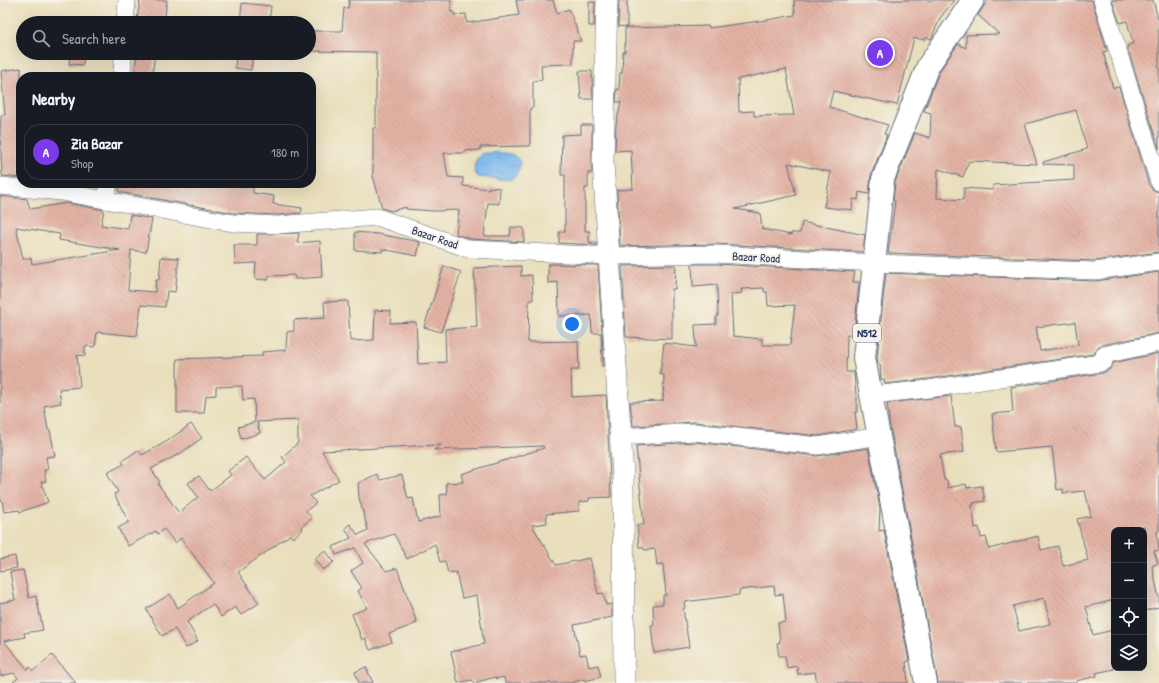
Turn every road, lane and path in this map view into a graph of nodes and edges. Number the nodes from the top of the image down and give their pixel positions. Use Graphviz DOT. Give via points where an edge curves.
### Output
graph roads {
  1 [pos="127,0"];
  2 [pos="607,0"];
  3 [pos="973,0"];
  4 [pos="1102,0"];
  5 [pos="126,16"];
  6 [pos="123,60"];
  7 [pos="122,72"];
  8 [pos="1159,182"];
  9 [pos="0,186"];
  10 [pos="16,188"];
  11 [pos="20,188"];
  12 [pos="108,188"];
  13 [pos="105,200"];
  14 [pos="609,256"];
  15 [pos="1159,262"];
  16 [pos="874,263"];
  17 [pos="1159,342"];
  18 [pos="872,395"];
  19 [pos="879,436"];
  20 [pos="620,437"];
  21 [pos="624,683"];
  22 [pos="926,683"];
  1 -- 5 [label="street"];
  2 -- 14 [label="street" via="603,161"];
  3 -- 16 [label="highway, N512" via="928,66 883,179"];
  4 -- 8 [label="street"];
  6 -- 7 [label="street"];
  9 -- 10 [label="street, Bazar Road"];
  11 -- 13 [label="street, Bazar Road"];
  12 -- 13 [label="street"];
  13 -- 14 [label="street, Bazar Road" via="233,222 278,225 377,217 469,249"];
  14 -- 16 [label="street, Bazar Road" via="716,254"];
  14 -- 20 [label="street"];
  15 -- 16 [label="street, Bazar Road" via="1095,271"];
  16 -- 18 [label="highway, N512" via="864,358"];
  17 -- 18 [label="street" via="1104,356 1100,363"];
  18 -- 19 [label="highway, N512"];
  19 -- 20 [label="street" via="818,446 694,432"];
  19 -- 22 [label="highway, N512"];
  20 -- 21 [label="street" via="623,477"];
}
